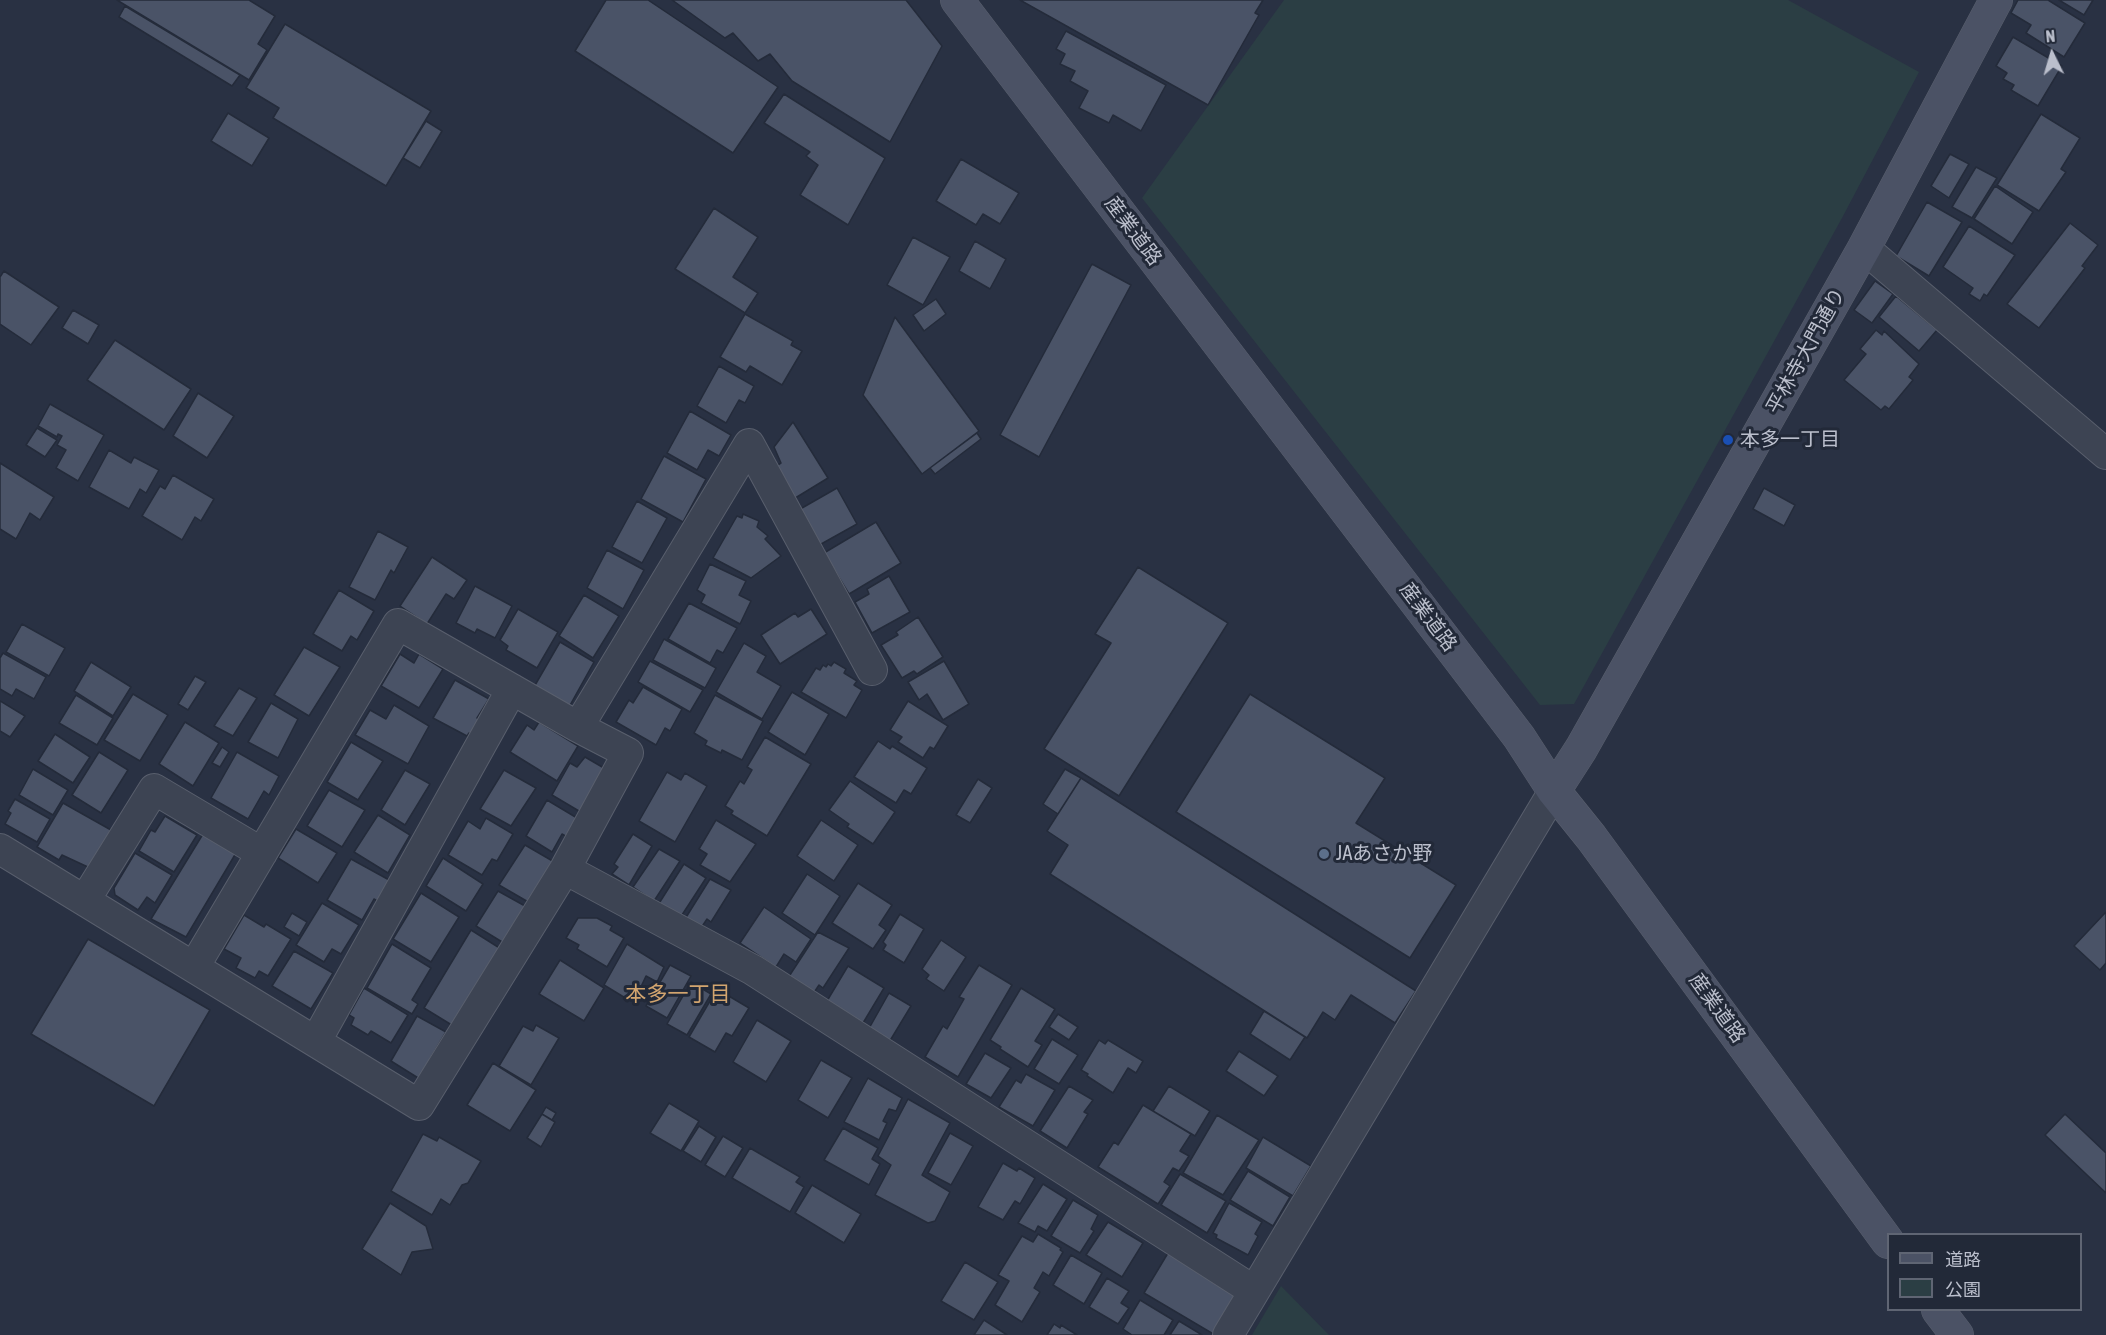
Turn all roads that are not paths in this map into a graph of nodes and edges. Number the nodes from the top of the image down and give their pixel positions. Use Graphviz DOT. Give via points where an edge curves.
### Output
graph roads {
  1 [pos="957,0"];
  2 [pos="1996,0"];
  3 [pos="1864,248"];
  4 [pos="2106,454"];
  5 [pos="872,669"];
  6 [pos="512,689"];
  7 [pos="578,727"];
  8 [pos="1554,791"];
  9 [pos="0,849"];
  10 [pos="262,853"];
  11 [pos="565,869"];
  12 [pos="85,900"];
  13 [pos="194,967"];
  14 [pos="316,1041"];
  15 [pos="1887,1241"];
  16 [pos="1254,1291"];
  17 [pos="1939,1311"];
  18 [pos="1228,1335"];
  19 [pos="1957,1335"];
  1 -- 8 [label="street, 産業道路" via="1519,737"];
  2 -- 3 [label="street, 平林寺大門通り"];
  3 -- 4 [label="street"];
  3 -- 8 [label="street, 平林寺大門通り"];
  5 -- 7 [label="street" via="749,444"];
  6 -- 7 [label="street"];
  6 -- 10 [label="street" via="398,624"];
  6 -- 14 [label="street"];
  7 -- 11 [label="street" via="628,753"];
  8 -- 15 [label="street, 産業道路"];
  8 -- 16 [label="street"];
  9 -- 12 [label="street"];
  10 -- 12 [label="street" via="154,789"];
  10 -- 13 [label="street"];
  11 -- 14 [label="street" via="419,1105"];
  11 -- 16 [label="street" via="753,970"];
  12 -- 13 [label="street"];
  13 -- 14 [label="street"];
  16 -- 18 [label="street"];
  17 -- 19 [label="street"];
}
